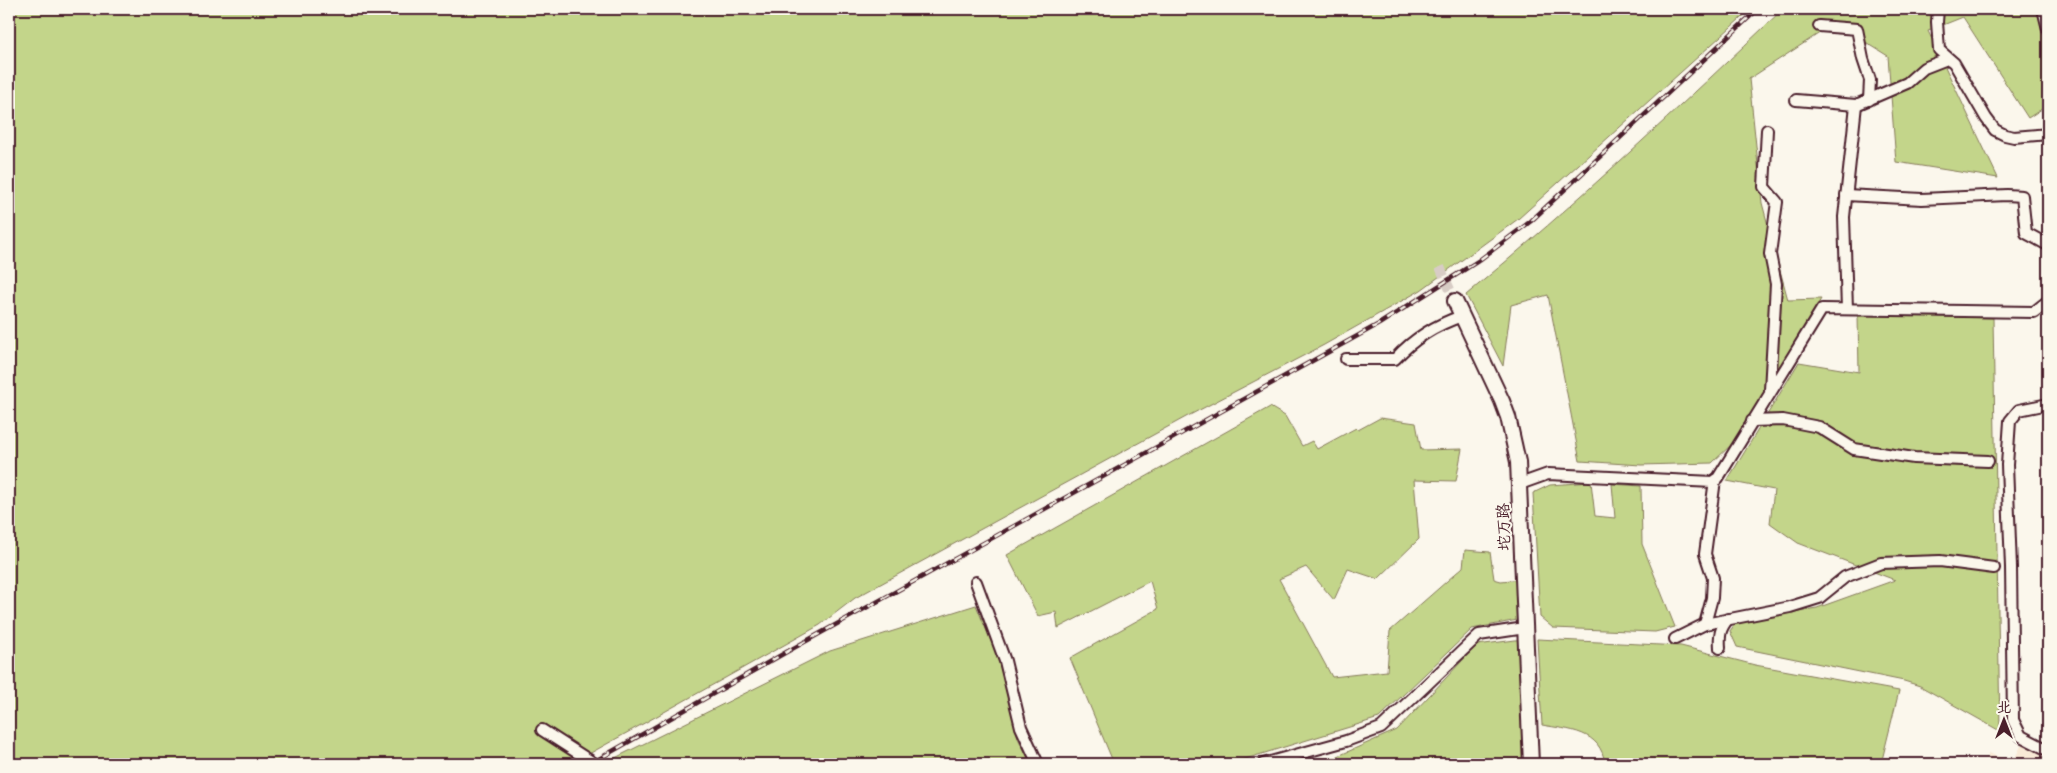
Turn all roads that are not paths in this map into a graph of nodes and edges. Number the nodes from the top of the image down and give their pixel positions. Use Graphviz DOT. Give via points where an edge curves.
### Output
graph roads {
  1 [pos="1938,9"];
  2 [pos="2043,9"];
  3 [pos="1819,26"];
  4 [pos="2048,29"];
  5 [pos="1947,59"];
  6 [pos="1796,100"];
  7 [pos="1869,100"];
  8 [pos="1856,105"];
  9 [pos="1767,130"];
  10 [pos="2048,134"];
  11 [pos="1846,195"];
  12 [pos="2048,245"];
  13 [pos="1454,301"];
  14 [pos="2048,301"];
  15 [pos="1847,309"];
  16 [pos="1462,316"];
  17 [pos="1346,359"];
  18 [pos="1770,391"];
  19 [pos="2048,404"];
  20 [pos="1752,421"];
  21 [pos="1988,461"];
  22 [pos="1715,480"];
  23 [pos="1520,484"];
  24 [pos="1994,568"];
  25 [pos="976,582"];
  26 [pos="1728,619"];
  27 [pos="1704,624"];
  28 [pos="1525,628"];
  29 [pos="1675,639"];
  30 [pos="1720,648"];
  31 [pos="542,730"];
  32 [pos="2048,750"];
  33 [pos="595,764"];
  34 [pos="1038,764"];
  35 [pos="1263,764"];
  36 [pos="1531,764"];
  1 -- 5 [label="street" via="1939,50"];
  2 -- 4 [label="street"];
  3 -- 7 [label="street" via="1857,29 1862,59 1870,80"];
  5 -- 7 [label="street" via="1924,68 1907,83"];
  5 -- 10 [label="street" via="1954,63 1995,130 2014,137"];
  6 -- 8 [label="street"];
  7 -- 8 [label="street"];
  8 -- 11 [label="street"];
  9 -- 18 [label="street" via="1764,186 1777,202 1770,254 1776,284"];
  11 -- 12 [label="street" via="1922,199 2022,196 2026,233"];
  11 -- 15 [label="street"];
  13 -- 16 [label="main road, 坨万路"];
  14 -- 15 [label="street" via="2034,312"];
  15 -- 18 [label="street" via="1822,309"];
  16 -- 17 [label="street" via="1446,321 1409,343 1395,359"];
  16 -- 23 [label="main road, 坨万路" via="1508,417"];
  18 -- 20 [label="street"];
  19 -- 32 [label="street" via="2020,410 2010,421 2007,465 2013,720 2020,736"];
  20 -- 21 [label="street" via="1783,420 1819,427 1854,449 1914,458"];
  20 -- 22 [label="street"];
  22 -- 23 [label="street" via="1548,474"];
  22 -- 27 [label="street" via="1705,554 1713,578 1712,598"];
  23 -- 28 [label="main road, 坨万路"];
  24 -- 26 [label="street" via="1940,561 1881,562 1844,577 1819,598"];
  25 -- 34 [label="street" via="1004,661 1021,728"];
  26 -- 27 [label="street"];
  26 -- 30 [label="street" via="1721,627"];
  27 -- 29 [label="street"];
  28 -- 35 [label="street" via="1479,635 1381,728"];
  28 -- 36 [label="main road, 坨万路"];
  31 -- 33 [label="street"];
}
